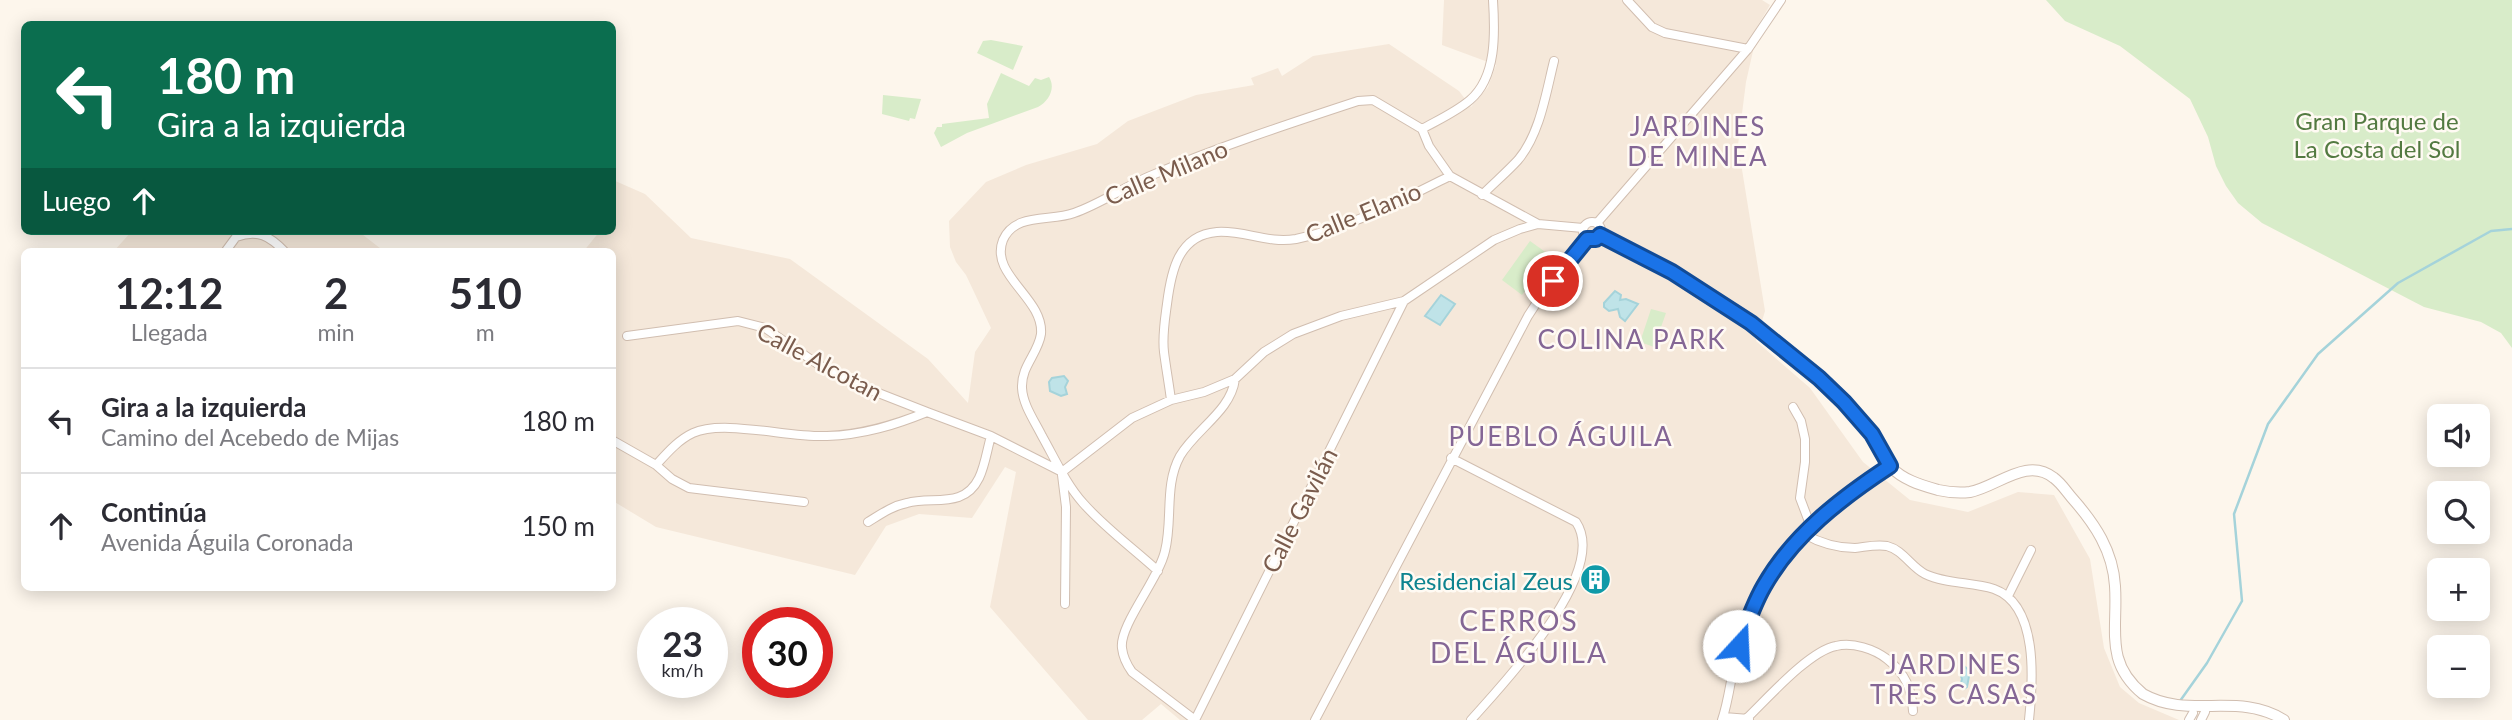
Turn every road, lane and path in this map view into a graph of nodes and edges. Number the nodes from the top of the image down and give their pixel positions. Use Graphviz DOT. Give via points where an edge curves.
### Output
graph roads {
  1 [pos="1493,0"];
  2 [pos="1627,0"];
  3 [pos="1781,0"];
  4 [pos="1748,49"];
  5 [pos="1554,61"];
  6 [pos="1422,129"];
  7 [pos="1450,176"];
  8 [pos="1482,195"];
  9 [pos="1597,223"];
  10 [pos="1538,224"];
  11 [pos="1583,229"];
  12 [pos="244,235"];
  13 [pos="264,235"];
  14 [pos="1600,235"];
  15 [pos="1587,239"];
  16 [pos="228,248"];
  17 [pos="280,248"];
  18 [pos="1404,301"];
  19 [pos="1751,323"];
  20 [pos="627,336"];
  21 [pos="1235,379"];
  22 [pos="1171,400"];
  23 [pos="1793,407"];
  24 [pos="927,412"];
  25 [pos="990,436"];
  26 [pos="616,442"];
  27 [pos="1451,458"];
  28 [pos="656,465"];
  29 [pos="1890,466"];
  30 [pos="1062,472"];
  31 [pos="804,502"];
  32 [pos="868,522"];
  33 [pos="1807,531"];
  34 [pos="2031,550"];
  35 [pos="1158,571"];
  36 [pos="2008,596"];
  37 [pos="1065,604"];
  38 [pos="1913,711"];
  39 [pos="2197,716"];
  40 [pos="1723,718"];
  41 [pos="1749,719"];
  42 [pos="1195,720"];
  43 [pos="1315,720"];
  44 [pos="1471,720"];
  45 [pos="2029,720"];
  46 [pos="2284,720"];
  1 -- 6 [label="street" via="1493,46 1482,86 1472,99"];
  2 -- 4 [label="street" via="1652,27 1665,33"];
  3 -- 4 [label="street"];
  4 -- 9 [label="street"];
  5 -- 8 [label="street" via="1532,135 1519,158"];
  6 -- 7 [label="street, Calle Elanio"];
  6 -- 30 [label="street, Calle Milano" via="1373,100 1358,101 1213,149 1075,213 1019,223 1008,231 1001,254 1041,326 1041,336 1024,369 1024,402"];
  7 -- 8 [label="street, Calle Elanio"];
  7 -- 22 [label="street, Calle Elanio" via="1386,207 1305,237 1267,240 1215,232 1185,246 1170,280 1165,321"];
  8 -- 10 [label="street, Calle Elanio"];
  9 -- 11 [label="street" via="1588,222"];
  9 -- 14 [label="street"];
  10 -- 11 [label="street"];
  10 -- 18 [label="street" via="1494,240"];
  11 -- 15 [label="street"];
  12 -- 16 [label="street" via="236,237"];
  13 -- 17 [label="street"];
  14 -- 15 [label="street"];
  14 -- 19 [label="street" via="1672,272"];
  15 -- 27 [label="street" via="1528,316"];
  18 -- 21 [label="street" via="1341,316 1293,334 1264,352"];
  18 -- 42 [label="street, Calle Gavilán"];
  19 -- 29 [label="street" via="1844,402 1872,434"];
  20 -- 24 [label="street, Calle Alcotan" via="738,321 765,328 818,365"];
  21 -- 22 [label="street"];
  21 -- 35 [label="street" via="1228,402 1179,457"];
  22 -- 30 [label="street" via="1132,418"];
  23 -- 33 [label="street" via="1805,439 1800,498"];
  24 -- 25 [label="street, Calle Alcotan"];
  24 -- 28 [label="street" via="886,428 829,436 715,427 693,433"];
  25 -- 30 [label="street, Calle Alcotan"];
  25 -- 32 [label="street" via="979,479 971,489 942,502 893,507"];
  26 -- 28 [label="street"];
  27 -- 43 [label="street"];
  27 -- 44 [label="street" via="1576,522 1583,540 1576,576 1561,608"];
  28 -- 31 [label="street" via="690,488"];
  29 -- 33 [label="street"];
  29 -- 39 [label="street" via="1907,480 1940,490 1969,492 2022,471 2039,470 2054,477 2095,526 2110,557 2115,586 2114,644 2123,671 2157,703"];
  30 -- 35 [label="street" via="1084,505"];
  30 -- 37 [label="street"];
  33 -- 36 [label="street" via="1821,543 1838,547 1888,546 1927,575"];
  33 -- 40 [label="street" via="1782,558 1751,613"];
  34 -- 36 [label="street"];
  35 -- 42 [label="street" via="1123,634 1121,648 1132,672"];
  36 -- 45 [label="street" via="2022,620 2032,659"];
  38 -- 41 [label="street" via="1912,694 1898,667 1865,648 1835,646 1796,670"];
  39 -- 46 [label="street" via="2242,708 2271,712"];
  40 -- 41 [label="street"];
}
